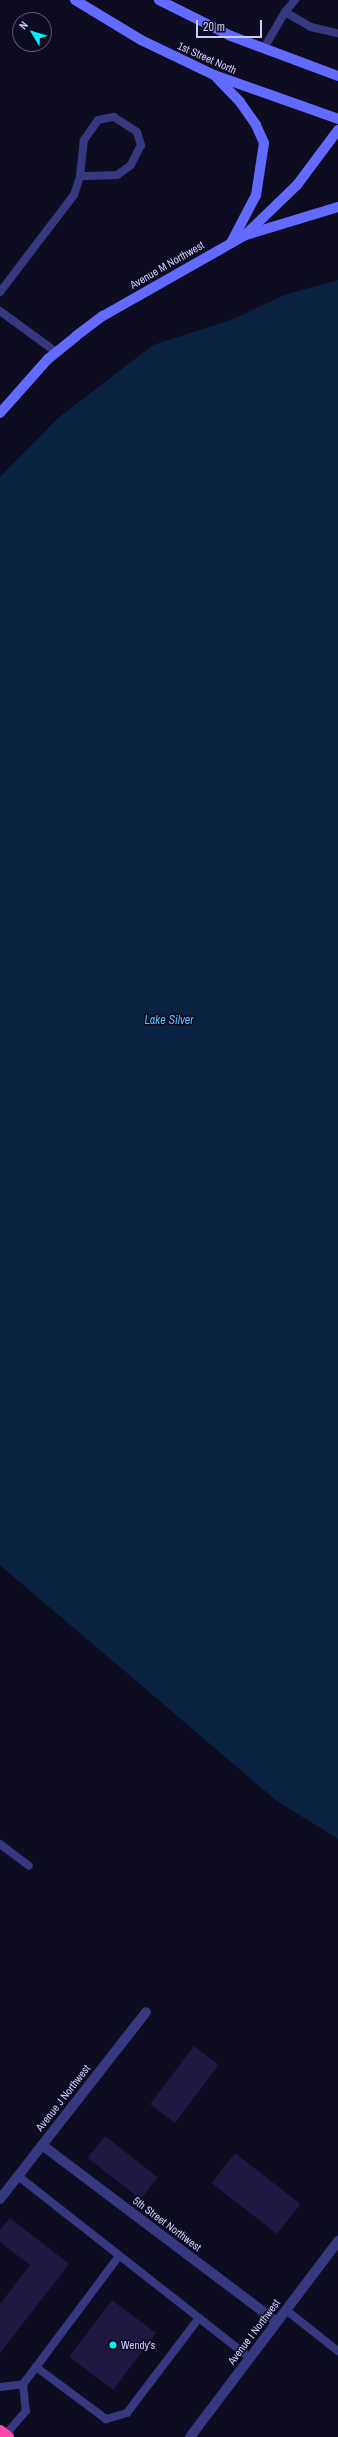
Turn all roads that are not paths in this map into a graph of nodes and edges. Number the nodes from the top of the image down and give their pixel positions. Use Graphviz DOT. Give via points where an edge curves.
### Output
graph roads {
  1 [pos="160,0"];
  2 [pos="295,0"];
  3 [pos="79,1"];
  4 [pos="285,12"];
  5 [pos="338,33"];
  6 [pos="264,48"];
  7 [pos="214,75"];
  8 [pos="338,76"];
  9 [pos="338,119"];
  10 [pos="338,130"];
  11 [pos="80,176"];
  12 [pos="338,206"];
  13 [pos="244,236"];
  14 [pos="231,243"];
  15 [pos="0,292"];
  16 [pos="0,310"];
  17 [pos="56,352"];
  18 [pos="0,413"];
  19 [pos="0,1844"];
  20 [pos="29,1866"];
  21 [pos="146,2012"];
  22 [pos="42,2145"];
  23 [pos="18,2176"];
  24 [pos="0,2199"];
  25 [pos="338,2241"];
  26 [pos="119,2256"];
  27 [pos="286,2310"];
  28 [pos="199,2318"];
  29 [pos="277,2322"];
  30 [pos="338,2351"];
  31 [pos="250,2358"];
  32 [pos="36,2367"];
  33 [pos="23,2384"];
  34 [pos="0,2387"];
  35 [pos="4,2434"];
  36 [pos="190,2437"];
  1 -- 6 [label="main road" via="231,36"];
  2 -- 4 [label="lane"];
  3 -- 7 [label="main road, 1st Street North" via="141,40"];
  4 -- 5 [label="lane" via="311,27"];
  4 -- 6 [label="lane"];
  6 -- 8 [label="main road"];
  7 -- 9 [label="main road, 1st Street North"];
  7 -- 14 [label="main road" via="240,102 256,125 264,143 256,195"];
  10 -- 13 [label="main road, Avenue M Northwest" via="297,185"];
  11 -- 11 [label="lane" via="84,140 98,120 114,117 137,132 141,145 131,165 116,175"];
  11 -- 15 [label="lane" via="74,195"];
  12 -- 13 [label="main road"];
  13 -- 14 [label="main road, Avenue M Northwest"];
  14 -- 17 [label="main road, Avenue M Northwest" via="103,316"];
  16 -- 17 [label="lane"];
  17 -- 18 [label="main road, Avenue M Northwest"];
  19 -- 20 [label="lane"];
  21 -- 22 [label="street, Avenue J Northwest"];
  22 -- 23 [label="street, Avenue J Northwest"];
  22 -- 29 [label="street, 5th Street Northwest"];
  23 -- 24 [label="street, Avenue J Northwest"];
  23 -- 26 [label="lane"];
  25 -- 27 [label="street, Avenue I Northwest"];
  26 -- 28 [label="lane"];
  26 -- 32 [label="lane"];
  27 -- 29 [label="street, Avenue I Northwest"];
  27 -- 30 [label="lane"];
  28 -- 31 [label="lane"];
  28 -- 32 [label="lane" via="127,2413 106,2419"];
  29 -- 31 [label="street, Avenue I Northwest"];
  31 -- 36 [label="street, Avenue I Northwest"];
  32 -- 33 [label="lane"];
  33 -- 34 [label="lane"];
  33 -- 35 [label="lane" via="26,2410"];
}
